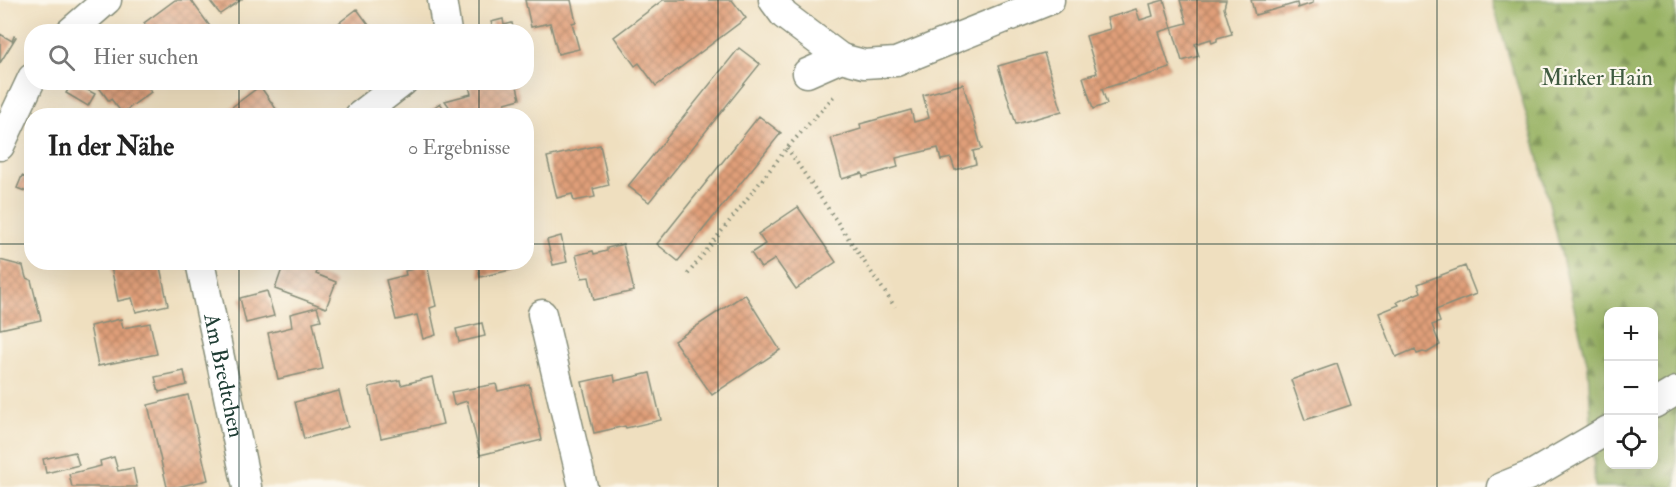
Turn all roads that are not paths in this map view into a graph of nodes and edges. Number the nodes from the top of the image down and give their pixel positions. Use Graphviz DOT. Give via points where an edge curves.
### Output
graph roads {
  1 [pos="107,0"];
  2 [pos="442,0"];
  3 [pos="773,0"];
  4 [pos="1050,0"];
  5 [pos="79,24"];
  6 [pos="446,24"];
  7 [pos="853,61"];
  8 [pos="807,73"];
  9 [pos="26,90"];
  10 [pos="393,90"];
  11 [pos="369,108"];
  12 [pos="0,146"];
  13 [pos="202,270"];
  14 [pos="542,314"];
  15 [pos="1676,391"];
  16 [pos="1658,401"];
  17 [pos="1604,432"];
  18 [pos="247,487"];
  19 [pos="583,487"];
  20 [pos="1502,487"];
  1 -- 5 [label="street"];
  2 -- 6 [label="street"];
  3 -- 7 [label="street" via="784,15"];
  4 -- 7 [label="street" via="896,62"];
  7 -- 8 [label="street"];
  9 -- 12 [label="street"];
  10 -- 11 [label="street"];
  13 -- 18 [label="street, Am Bredtchen"];
  14 -- 19 [label="street"];
  15 -- 16 [label="street"];
  17 -- 20 [label="street" via="1533,474"];
}
